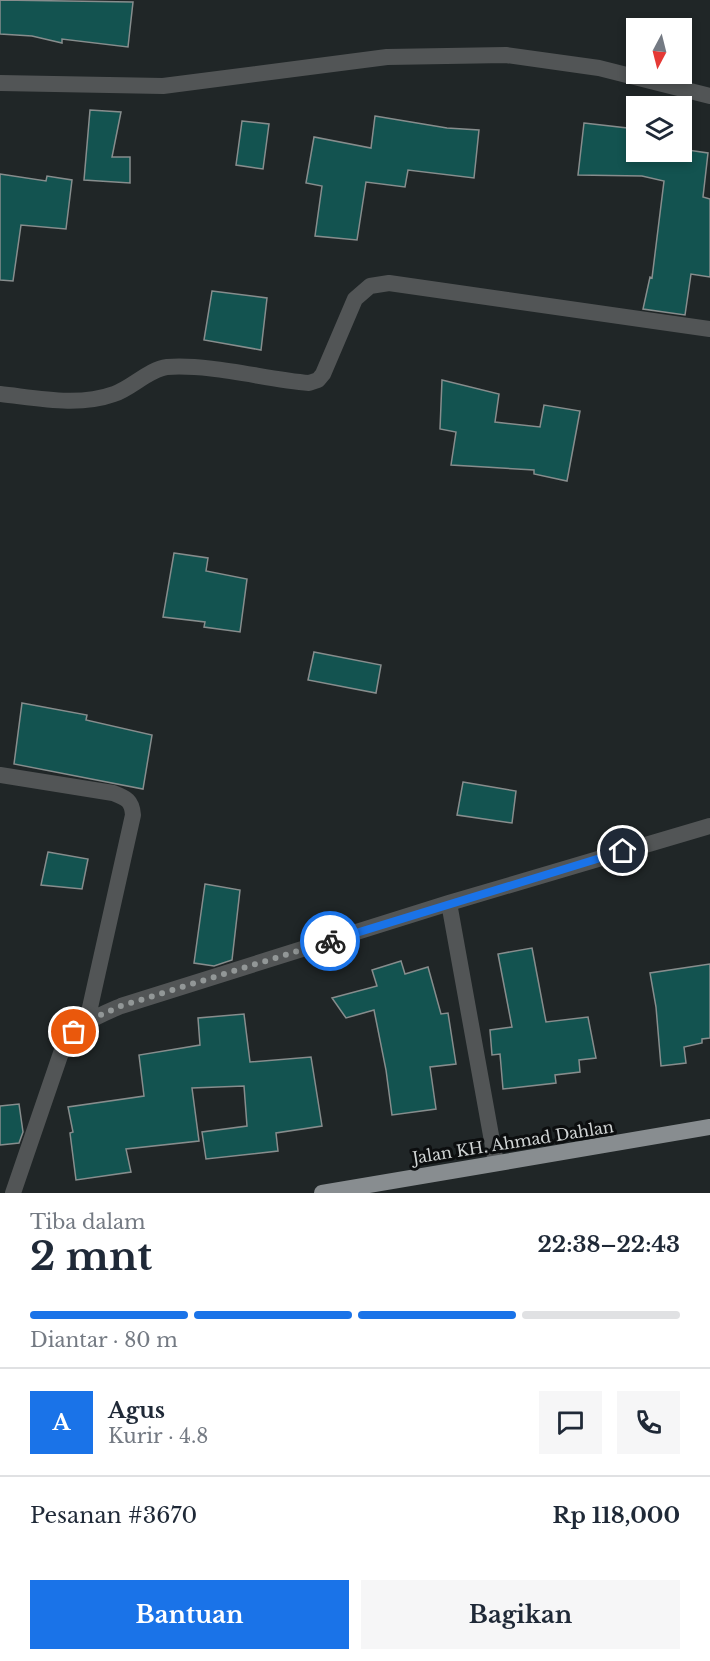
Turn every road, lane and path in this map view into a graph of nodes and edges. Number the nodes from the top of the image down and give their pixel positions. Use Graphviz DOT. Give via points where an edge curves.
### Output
graph roads {
  1 [pos="0,83"];
  2 [pos="710,96"];
  3 [pos="710,329"];
  4 [pos="0,394"];
  5 [pos="0,775"];
  6 [pos="710,826"];
  7 [pos="449,903"];
  8 [pos="87,1021"];
  9 [pos="710,1128"];
  10 [pos="496,1163"];
  11 [pos="13,1193"];
  12 [pos="322,1193"];
  1 -- 2 [label="street" via="163,86 387,57 507,55 599,68"];
  3 -- 4 [label="street" via="389,283 370,286 355,299 323,374 309,383 164,367 114,394 93,399"];
  5 -- 8 [label="street" via="113,793 132,805 133,815"];
  6 -- 7 [label="street"];
  7 -- 8 [label="street" via="121,1006"];
  7 -- 10 [label="street"];
  8 -- 11 [label="street" via="62,1050"];
  9 -- 10 [label="highway, Jalan KH. Ahmad Dahlan"];
  10 -- 12 [label="highway, Jalan KH. Ahmad Dahlan"];
}
